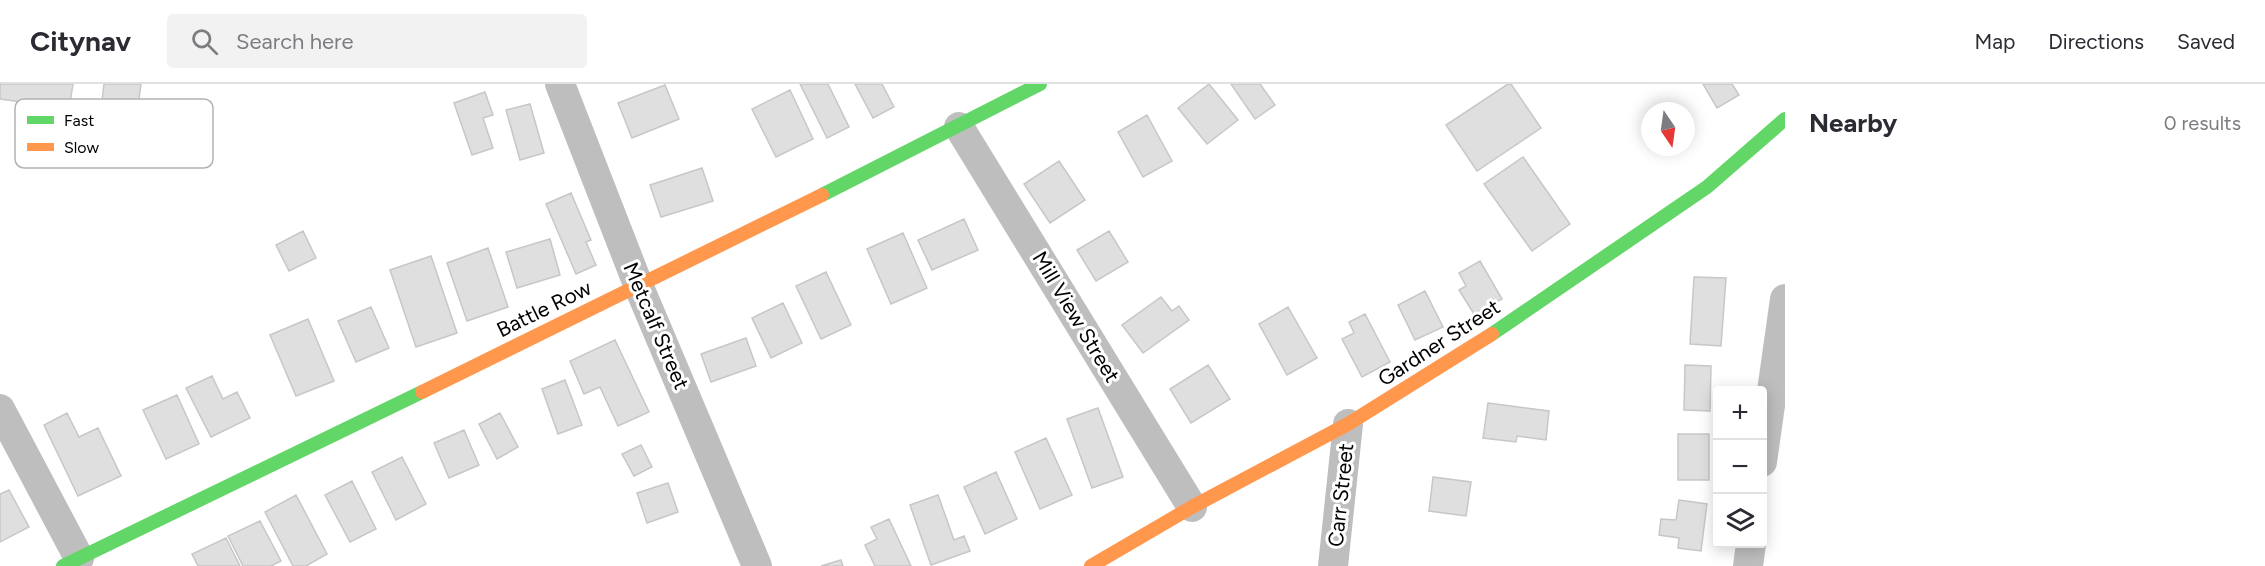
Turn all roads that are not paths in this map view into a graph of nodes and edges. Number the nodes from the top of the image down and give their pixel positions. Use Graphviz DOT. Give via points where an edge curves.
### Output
graph roads {
  1 [pos="560,84"];
  2 [pos="1040,84"];
  3 [pos="1785,119"];
  4 [pos="959,127"];
  5 [pos="639,287"];
  6 [pos="1785,299"];
  7 [pos="0,409"];
  8 [pos="1348,424"];
  9 [pos="1765,440"];
  10 [pos="1192,507"];
  11 [pos="1750,548"];
  12 [pos="71,562"];
  13 [pos="757,566"];
  14 [pos="1091,566"];
  15 [pos="1333,566"];
  16 [pos="1748,566"];
  1 -- 5 [label="street, Metcalf Street"];
  2 -- 4 [label="street, Battle Row"];
  3 -- 8 [label="street, Gardner Street" via="1707,187 1463,354"];
  4 -- 5 [label="street, Battle Row"];
  4 -- 10 [label="street, Mill View Street"];
  5 -- 12 [label="street, Battle Row"];
  5 -- 13 [label="street, Metcalf Street"];
  6 -- 9 [label="street"];
  7 -- 12 [label="street"];
  8 -- 10 [label="street, Gardner Street"];
  8 -- 15 [label="street, Carr Street"];
  10 -- 14 [label="street, Gardner Street"];
  11 -- 16 [label="street"];
}
